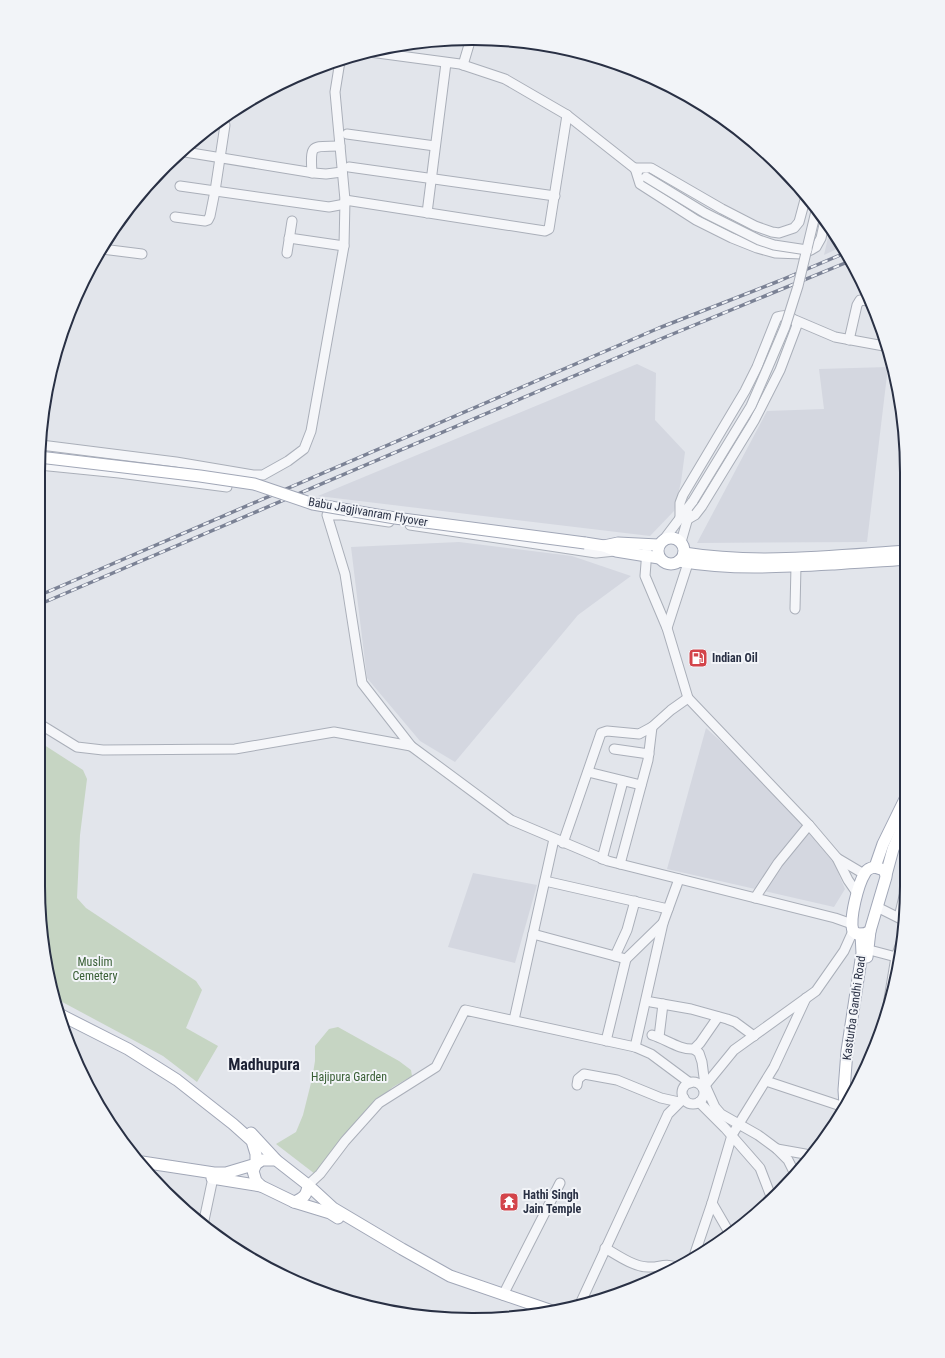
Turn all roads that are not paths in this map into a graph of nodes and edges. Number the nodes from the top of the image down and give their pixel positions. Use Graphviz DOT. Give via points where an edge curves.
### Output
graph roads {
  1 [pos="469,45"];
  2 [pos="385,54"];
  3 [pos="446,62"];
  4 [pos="463,65"];
  5 [pos="339,67"];
  6 [pos="567,115"];
  7 [pos="226,126"];
  8 [pos="347,134"];
  9 [pos="340,146"];
  10 [pos="435,146"];
  11 [pos="189,153"];
  12 [pos="220,158"];
  13 [pos="635,168"];
  14 [pos="346,170"];
  15 [pos="312,173"];
  16 [pos="431,179"];
  17 [pos="180,186"];
  18 [pos="215,191"];
  19 [pos="555,196"];
  20 [pos="346,202"];
  21 [pos="804,203"];
  22 [pos="427,213"];
  23 [pos="815,216"];
  24 [pos="175,217"];
  25 [pos="292,221"];
  26 [pos="823,228"];
  27 [pos="779,233"];
  28 [pos="289,238"];
  29 [pos="344,246"];
  30 [pos="108,250"];
  31 [pos="807,250"];
  32 [pos="287,253"];
  33 [pos="775,253"];
  34 [pos="142,254"];
  35 [pos="863,300"];
  36 [pos="795,320"];
  37 [pos="849,340"];
  38 [pos="879,343"];
  39 [pos="46,446"];
  40 [pos="46,458"];
  41 [pos="45,466"];
  42 [pos="227,487"];
  43 [pos="684,519"];
  44 [pos="657,542"];
  45 [pos="604,546"];
  46 [pos="616,551"];
  47 [pos="900,551"];
  48 [pos="685,555"];
  49 [pos="646,556"];
  50 [pos="659,558"];
  51 [pos="900,559"];
  52 [pos="796,566"];
  53 [pos="795,609"];
  54 [pos="667,628"];
  55 [pos="688,698"];
  56 [pos="45,727"];
  57 [pos="652,727"];
  58 [pos="411,746"];
  59 [pos="614,749"];
  60 [pos="648,754"];
  61 [pos="588,772"];
  62 [pos="623,781"];
  63 [pos="641,785"];
  64 [pos="900,809"];
  65 [pos="809,824"];
  66 [pos="900,833"];
  67 [pos="554,839"];
  68 [pos="563,843"];
  69 [pos="838,858"];
  70 [pos="602,859"];
  71 [pos="620,864"];
  72 [pos="875,867"];
  73 [pos="864,874"];
  74 [pos="886,875"];
  75 [pos="679,879"];
  76 [pos="545,881"];
  77 [pos="857,893"];
  78 [pos="755,898"];
  79 [pos="635,901"];
  80 [pos="877,907"];
  81 [pos="668,909"];
  82 [pos="899,917"];
  83 [pos="663,923"];
  84 [pos="859,930"];
  85 [pos="533,934"];
  86 [pos="865,949"];
  87 [pos="615,956"];
  88 [pos="894,956"];
  89 [pos="626,959"];
  90 [pos="806,998"];
  91 [pos="651,1002"];
  92 [pos="663,1004"];
  93 [pos="65,1011"];
  94 [pos="718,1017"];
  95 [pos="66,1018"];
  96 [pos="514,1020"];
  97 [pos="754,1036"];
  98 [pos="606,1040"];
  99 [pos="635,1047"];
  100 [pos="694,1048"];
  101 [pos="766,1081"];
  102 [pos="690,1083"];
  103 [pos="852,1083"];
  104 [pos="577,1085"];
  105 [pos="704,1086"];
  106 [pos="844,1096"];
  107 [pos="681,1100"];
  108 [pos="699,1102"];
  109 [pos="839,1105"];
  110 [pos="739,1123"];
  111 [pos="732,1135"];
  112 [pos="777,1148"];
  113 [pos="805,1154"];
  114 [pos="276,1160"];
  115 [pos="148,1163"];
  116 [pos="256,1164"];
  117 [pos="152,1168"];
  118 [pos="792,1169"];
  119 [pos="214,1175"];
  120 [pos="560,1183"];
  121 [pos="308,1185"];
  122 [pos="261,1186"];
  123 [pos="770,1193"];
  124 [pos="294,1202"];
  125 [pos="712,1203"];
  126 [pos="204,1219"];
  127 [pos="727,1229"];
  128 [pos="605,1248"];
  129 [pos="696,1250"];
  130 [pos="670,1265"];
  131 [pos="503,1295"];
  132 [pos="583,1298"];
  133 [pos="540,1307"];
  134 [pos="528,1309"];
  1 -- 4 [label="street"];
  2 -- 3 [label="street"];
  3 -- 4 [label="street"];
  3 -- 10 [label="street"];
  4 -- 6 [label="street" via="505,80"];
  5 -- 9 [label="street" via="335,92"];
  6 -- 13 [label="street"];
  6 -- 19 [label="street"];
  7 -- 12 [label="street"];
  8 -- 10 [label="street"];
  9 -- 14 [label="street"];
  9 -- 15 [label="street" via="315,147 311,154"];
  10 -- 16 [label="street"];
  11 -- 12 [label="street"];
  12 -- 15 [label="street"];
  12 -- 18 [label="street"];
  13 -- 27 [label="street" via="651,168 755,226"];
  13 -- 31 [label="street, bridge" via="705,213 758,240"];
  13 -- 33 [label="street" via="640,184 696,220 732,238"];
  14 -- 15 [label="street" via="326,174"];
  14 -- 16 [label="street"];
  14 -- 20 [label="street"];
  16 -- 19 [label="street"];
  16 -- 22 [label="street"];
  17 -- 18 [label="street"];
  18 -- 20 [label="street" via="329,207"];
  18 -- 24 [label="street" via="208,220"];
  19 -- 22 [label="street" via="550,229 545,231"];
  20 -- 22 [label="street"];
  20 -- 29 [label="street"];
  21 -- 27 [label="street" via="799,222 794,228"];
  23 -- 31 [label="street, bridge"];
  25 -- 28 [label="street"];
  26 -- 33 [label="street" via="816,247 811,250 802,254"];
  27 -- 33 [label="street"];
  28 -- 29 [label="street"];
  28 -- 32 [label="street"];
  29 -- 39 [label="street" via="311,431 304,449 288,461 263,475 253,475 176,462"];
  30 -- 34 [label="street"];
  31 -- 43 [label="street, bridge" via="785,327 751,406"];
  35 -- 37 [label="street" via="860,300 857,305"];
  36 -- 37 [label="street" via="835,337"];
  36 -- 43 [label="street" via="797,325 780,370 754,421 702,506 695,515"];
  36 -- 43 [label="street" via="786,316 777,317 745,391 680,503"];
  37 -- 38 [label="street"];
  40 -- 45 [label="main road, Babu Jagjivanram Flyover, bridge" via="254,484 312,504 394,518"];
  41 -- 42 [label="street"];
  43 -- 44 [label="street"];
  43 -- 48 [label="street"];
  44 -- 45 [label="main road"];
  44 -- 48 [label="main road" via="674,537"];
  44 -- 49 [label="street"];
  44 -- 50 [label="main road"];
  45 -- 46 [label="main road"];
  46 -- 49 [label="main road"];
  46 -- 58 [label="street" via="596,553 328,515 345,574 362,683"];
  47 -- 48 [label="main road" via="751,559"];
  48 -- 50 [label="main road" via="670,564"];
  48 -- 52 [label="main road" via="720,567"];
  48 -- 54 [label="street"];
  49 -- 50 [label="main road"];
  49 -- 54 [label="street" via="645,576"];
  51 -- 52 [label="main road"];
  52 -- 53 [label="street"];
  54 -- 55 [label="street"];
  55 -- 57 [label="street"];
  55 -- 65 [label="street"];
  56 -- 58 [label="street" via="77,747 103,750 235,749 334,732"];
  57 -- 60 [label="street"];
  57 -- 61 [label="street" via="639,734 607,731 601,733"];
  58 -- 67 [label="street" via="511,820"];
  59 -- 60 [label="street"];
  60 -- 63 [label="street"];
  61 -- 62 [label="street"];
  61 -- 68 [label="street"];
  62 -- 63 [label="street"];
  62 -- 70 [label="street"];
  63 -- 71 [label="street"];
  64 -- 72 [label="main road"];
  65 -- 69 [label="street"];
  65 -- 78 [label="street" via="778,863"];
  66 -- 74 [label="main road"];
  67 -- 68 [label="street"];
  67 -- 76 [label="street"];
  68 -- 70 [label="street"];
  69 -- 73 [label="street"];
  69 -- 77 [label="street"];
  70 -- 71 [label="street"];
  71 -- 75 [label="street"];
  72 -- 73 [label="main road" via="868,869"];
  72 -- 74 [label="main road" via="882,869"];
  73 -- 77 [label="main road"];
  74 -- 80 [label="main road"];
  75 -- 78 [label="street"];
  75 -- 81 [label="street"];
  76 -- 79 [label="street"];
  76 -- 85 [label="street"];
  77 -- 84 [label="main road"];
  78 -- 84 [label="street" via="835,918"];
  79 -- 81 [label="street"];
  79 -- 87 [label="street" via="627,930"];
  80 -- 82 [label="street"];
  80 -- 84 [label="main road"];
  81 -- 83 [label="street"];
  83 -- 89 [label="street"];
  83 -- 99 [label="street"];
  84 -- 86 [label="main road, Kasturba Gandhi Road"];
  84 -- 90 [label="street" via="816,991"];
  85 -- 87 [label="street"];
  85 -- 96 [label="street"];
  86 -- 88 [label="street"];
  86 -- 103 [label="main road, Kasturba Gandhi Road"];
  86 -- 106 [label="main road, Kasturba Gandhi Road" via="847,1051"];
  87 -- 89 [label="street"];
  89 -- 98 [label="street"];
  90 -- 97 [label="street"];
  90 -- 101 [label="street"];
  91 -- 92 [label="street"];
  92 -- 94 [label="street"];
  92 -- 100 [label="street" via="656,1036 684,1048"];
  93 -- 114 [label="main road" via="130,1045 179,1076 239,1122"];
  94 -- 97 [label="street" via="735,1022"];
  94 -- 100 [label="street"];
  95 -- 116 [label="main road" via="128,1049 177,1080 252,1141"];
  96 -- 98 [label="street"];
  96 -- 121 [label="street" via="465,1010 436,1067 379,1104"];
  97 -- 105 [label="street" via="734,1050"];
  98 -- 99 [label="street"];
  99 -- 102 [label="street" via="651,1054"];
  100 -- 105 [label="street" via="701,1057"];
  101 -- 109 [label="street"];
  101 -- 110 [label="street"];
  102 -- 105 [label="street"];
  102 -- 107 [label="street" via="685,1087"];
  104 -- 107 [label="street" via="578,1079 584,1074 617,1080 660,1098"];
  105 -- 108 [label="street" via="703,1097"];
  105 -- 110 [label="street" via="721,1114"];
  107 -- 108 [label="street" via="696,1104"];
  107 -- 128 [label="street" via="668,1114"];
  108 -- 111 [label="street"];
  110 -- 111 [label="street"];
  110 -- 112 [label="street"];
  111 -- 123 [label="street" via="760,1168"];
  111 -- 125 [label="street"];
  112 -- 113 [label="street"];
  112 -- 118 [label="street"];
  114 -- 116 [label="main road" via="262,1160"];
  114 -- 121 [label="main road"];
  115 -- 119 [label="main road"];
  116 -- 119 [label="main road"];
  116 -- 122 [label="main road" via="253,1171 256,1181"];
  117 -- 119 [label="main road"];
  119 -- 122 [label="main road"];
  119 -- 126 [label="street"];
  120 -- 131 [label="street"];
  121 -- 124 [label="main road" via="303,1198"];
  121 -- 131 [label="main road" via="333,1208 402,1249 450,1276"];
  122 -- 124 [label="main road"];
  124 -- 134 [label="main road" via="330,1213 448,1281"];
  125 -- 127 [label="street"];
  125 -- 129 [label="street"];
  128 -- 130 [label="street" via="645,1267"];
  128 -- 132 [label="street"];
  131 -- 133 [label="main road"];
}
